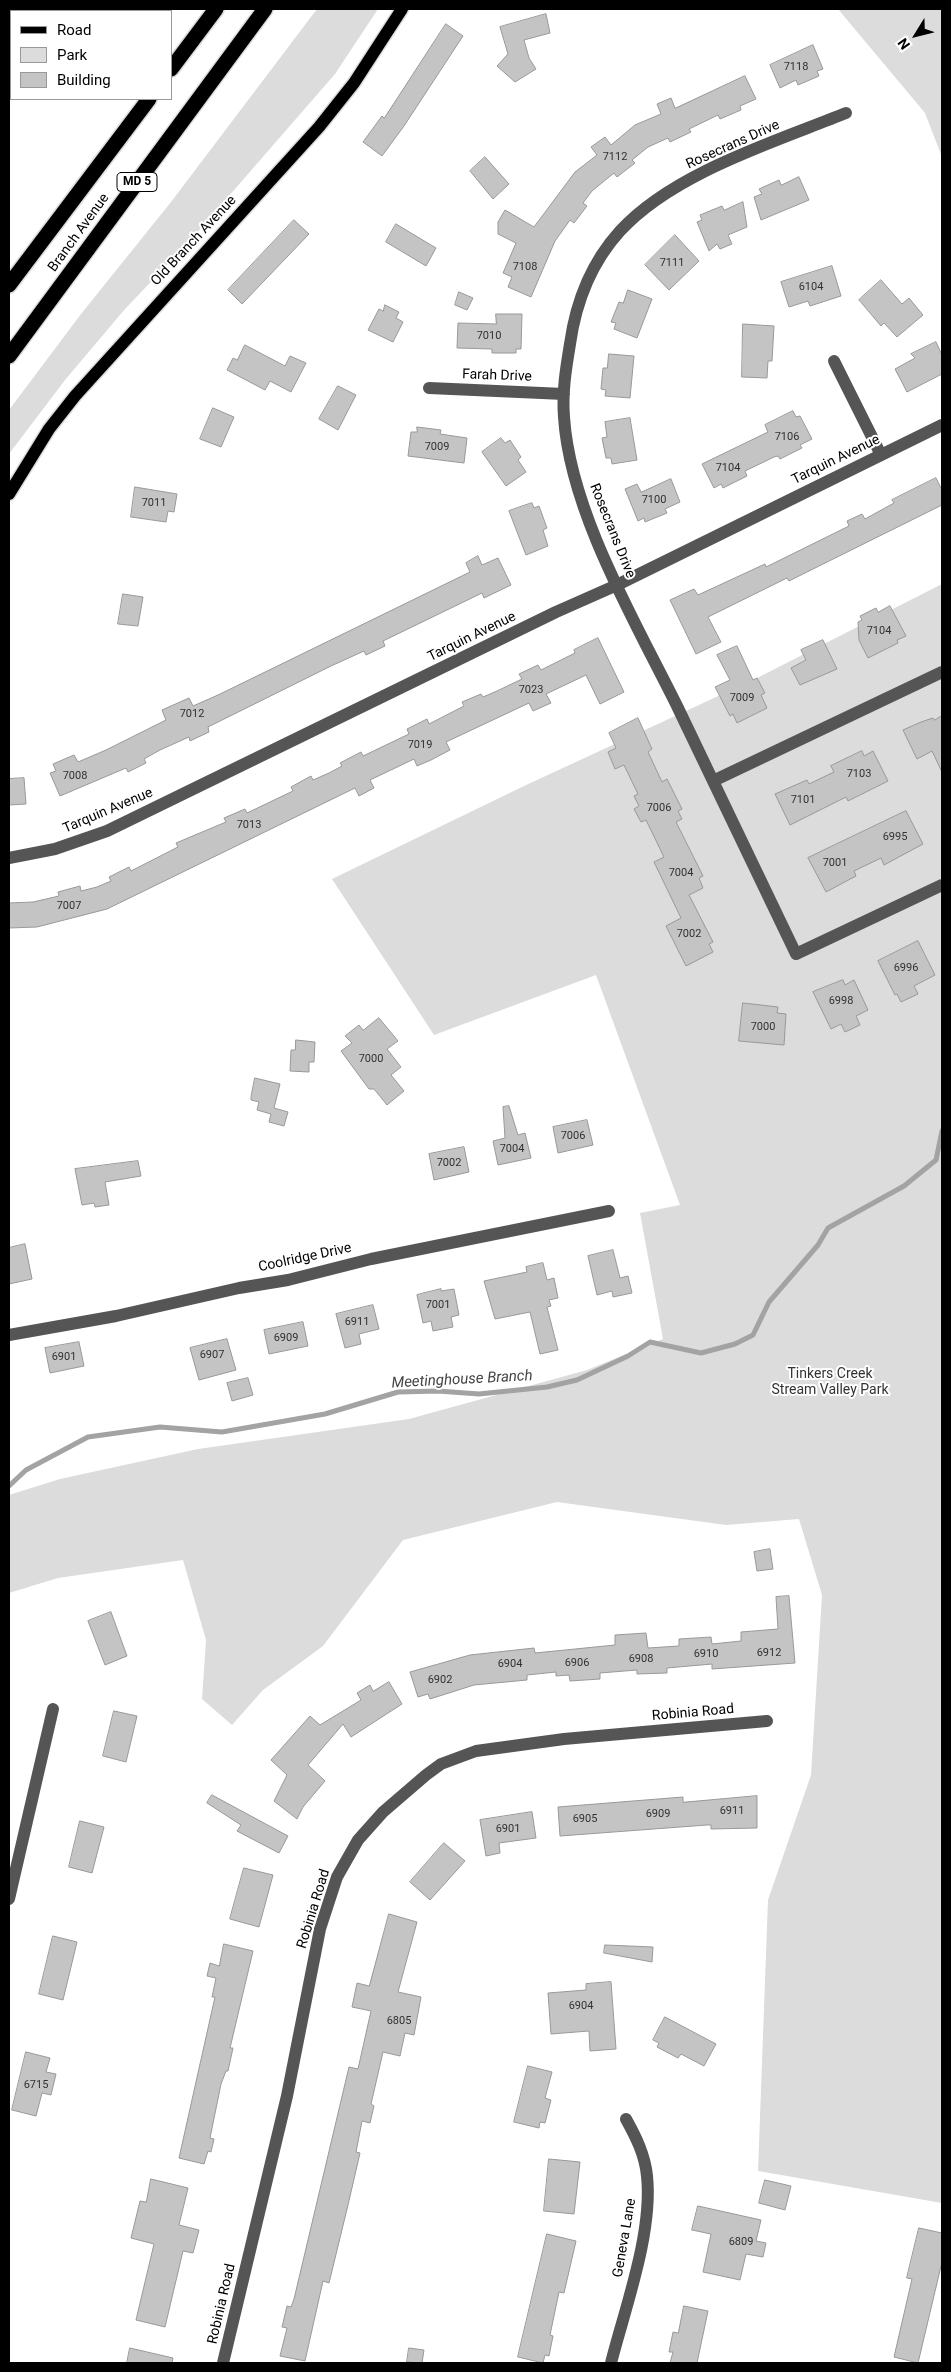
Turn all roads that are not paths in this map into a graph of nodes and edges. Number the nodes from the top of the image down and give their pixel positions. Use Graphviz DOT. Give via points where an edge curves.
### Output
graph roads {
  1 [pos="216,9"];
  2 [pos="266,9"];
  3 [pos="402,9"];
  4 [pos="172,68"];
  5 [pos="148,100"];
  6 [pos="846,112"];
  7 [pos="9,285"];
  8 [pos="9,356"];
  9 [pos="834,361"];
  10 [pos="429,388"];
  11 [pos="564,394"];
  12 [pos="942,425"];
  13 [pos="881,455"];
  14 [pos="9,494"];
  15 [pos="617,585"];
  16 [pos="942,672"];
  17 [pos="713,781"];
  18 [pos="9,858"];
  19 [pos="942,885"];
  20 [pos="609,1211"];
  21 [pos="9,1335"];
  22 [pos="54,1709"];
  23 [pos="767,1721"];
  24 [pos="9,1899"];
  25 [pos="626,2119"];
  26 [pos="223,2363"];
  27 [pos="611,2363"];
  1 -- 4 [label="highway"];
  2 -- 8 [label="highway, Branch Avenue / MD 5"];
  3 -- 14 [label="main road, Old Branch Avenue" via="354,83 319,127 74,396"];
  5 -- 7 [label="highway, Branch Avenue / MD 5"];
  6 -- 11 [label="street, Rosecrans Drive" via="705,172 653,202 622,229 600,257 582,293 573,323"];
  9 -- 13 [label="street"];
  10 -- 11 [label="street, Farah Drive"];
  11 -- 15 [label="street, Rosecrans Drive" via="566,435 576,480 588,518"];
  12 -- 13 [label="street, Tarquin Avenue"];
  13 -- 15 [label="street, Tarquin Avenue"];
  15 -- 17 [label="street, Rosecrans Drive"];
  15 -- 18 [label="street, Tarquin Avenue" via="106,831 55,849"];
  16 -- 17 [label="street"];
  17 -- 19 [label="street, Rosecrans Drive" via="796,954"];
  20 -- 21 [label="street, Coolridge Drive" via="371,1259 116,1316"];
  22 -- 24 [label="street"];
  23 -- 26 [label="street, Robinia Road" via="476,1751 441,1764 426,1775 382,1812 358,1840 337,1877 320,1929 287,2096"];
  25 -- 27 [label="street, Geneva Lane" via="642,2153 648,2197 637,2263"];
}
